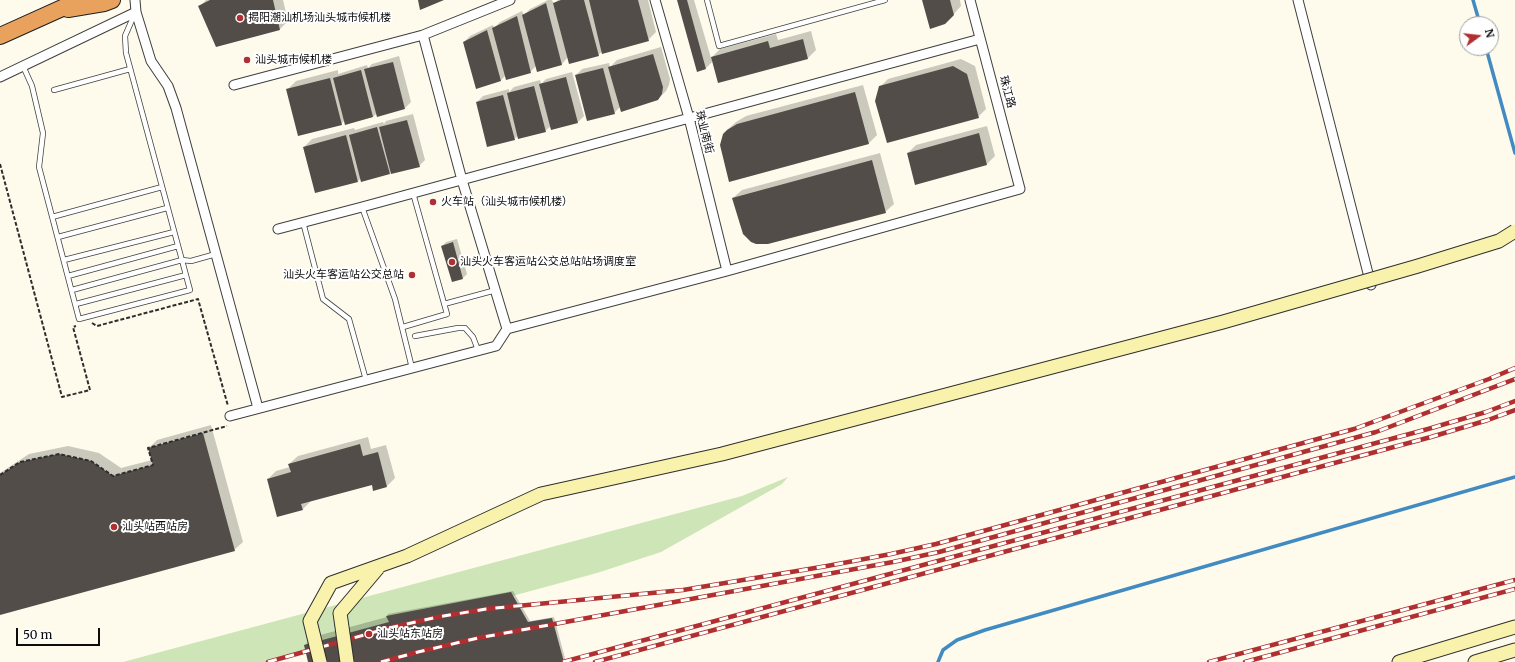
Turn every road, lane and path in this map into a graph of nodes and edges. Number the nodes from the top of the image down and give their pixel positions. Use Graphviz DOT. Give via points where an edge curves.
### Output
graph roads {
  1 [pos="80,0"];
  2 [pos="112,0"];
  3 [pos="135,0"];
  4 [pos="510,0"];
  5 [pos="655,0"];
  6 [pos="707,0"];
  7 [pos="886,0"];
  8 [pos="970,0"];
  9 [pos="1298,0"];
  10 [pos="56,10"];
  11 [pos="136,12"];
  12 [pos="423,35"];
  13 [pos="0,36"];
  14 [pos="980,39"];
  15 [pos="23,66"];
  16 [pos="130,69"];
  17 [pos="0,77"];
  18 [pos="234,85"];
  19 [pos="54,90"];
  20 [pos="688,118"];
  21 [pos="0,164"];
  22 [pos="462,180"];
  23 [pos="162,187"];
  24 [pos="413,193"];
  25 [pos="362,207"];
  26 [pos="168,208"];
  27 [pos="52,217"];
  28 [pos="303,222"];
  29 [pos="278,228"];
  30 [pos="1515,230"];
  31 [pos="174,232"];
  32 [pos="58,237"];
  33 [pos="178,246"];
  34 [pos="216,254"];
  35 [pos="64,260"];
  36 [pos="182,260"];
  37 [pos="727,271"];
  38 [pos="186,275"];
  39 [pos="68,276"];
  40 [pos="1371,286"];
  41 [pos="72,290"];
  42 [pos="496,290"];
  43 [pos="76,304"];
  44 [pos="444,304"];
  45 [pos="90,322"];
  46 [pos="78,325"];
  47 [pos="402,327"];
  48 [pos="507,329"];
  49 [pos="416,336"];
  50 [pos="478,350"];
  51 [pos="412,368"];
  52 [pos="366,380"];
  53 [pos="258,408"];
  54 [pos="230,416"];
  55 [pos="0,475"];
  56 [pos="379,566"];
  57 [pos="1515,627"];
  58 [pos="1515,650"];
  59 [pos="320,662"];
  60 [pos="348,662"];
  61 [pos="1399,662"];
  62 [pos="1475,662"];
  1 -- 10 [label="highway"];
  2 -- 10 [label="highway"];
  3 -- 11 [label="street"];
  4 -- 12 [label="street"];
  5 -- 20 [label="street, 珠业南街"];
  6 -- 7 [label="lane" via="719,46"];
  8 -- 14 [label="street, 珠江路"];
  9 -- 40 [label="street"];
  10 -- 13 [label="highway"];
  11 -- 15 [label="street"];
  11 -- 16 [label="lane" via="125,36"];
  11 -- 34 [label="street" via="150,61 168,86 176,108"];
  12 -- 18 [label="street"];
  12 -- 22 [label="street"];
  14 -- 20 [label="street"];
  14 -- 37 [label="street, 珠江路" via="1020,189"];
  15 -- 17 [label="street"];
  15 -- 27 [label="lane" via="32,86 43,133 39,167"];
  16 -- 19 [label="lane"];
  16 -- 23 [label="lane"];
  20 -- 22 [label="street"];
  20 -- 37 [label="street, 珠业南街"];
  21 -- 46 [label="path" via="62,397 90,390 73,327"];
  22 -- 24 [label="street"];
  22 -- 42 [label="street"];
  23 -- 26 [label="lane"];
  23 -- 27 [label="lane"];
  24 -- 25 [label="street"];
  24 -- 44 [label="lane"];
  25 -- 28 [label="street"];
  25 -- 47 [label="lane" via="395,299"];
  26 -- 31 [label="lane"];
  26 -- 32 [label="lane"];
  27 -- 32 [label="lane"];
  28 -- 29 [label="street"];
  28 -- 52 [label="lane" via="323,299 350,319"];
  30 -- 56 [label="street, bridge" via="1499,241 1222,322 722,454 541,494 407,556"];
  31 -- 33 [label="lane"];
  31 -- 35 [label="lane"];
  32 -- 35 [label="lane"];
  33 -- 36 [label="lane"];
  33 -- 39 [label="lane"];
  34 -- 36 [label="lane" via="191,261"];
  34 -- 53 [label="street"];
  35 -- 39 [label="lane"];
  36 -- 38 [label="lane"];
  36 -- 41 [label="lane"];
  37 -- 48 [label="street"];
  38 -- 43 [label="lane"];
  38 -- 43 [label="lane" via="190,290 87,318 79,319"];
  39 -- 41 [label="lane"];
  41 -- 43 [label="lane"];
  42 -- 44 [label="lane"];
  42 -- 48 [label="street"];
  44 -- 47 [label="lane" via="447,314"];
  45 -- 54 [label="path" via="97,326 198,299"];
  47 -- 51 [label="lane"];
  48 -- 50 [label="street" via="496,346"];
  49 -- 50 [label="lane" via="465,328 473,337"];
  50 -- 51 [label="street"];
  51 -- 52 [label="street"];
  52 -- 53 [label="street"];
  53 -- 54 [label="street"];
  54 -- 55 [label="path" via="233,424 148,448 152,465 113,476 91,461 59,454 20,462"];
  56 -- 59 [label="street, bridge" via="332,583 310,621"];
  56 -- 60 [label="street, bridge" via="340,613"];
  57 -- 61 [label="street"];
  58 -- 62 [label="street"];
}
